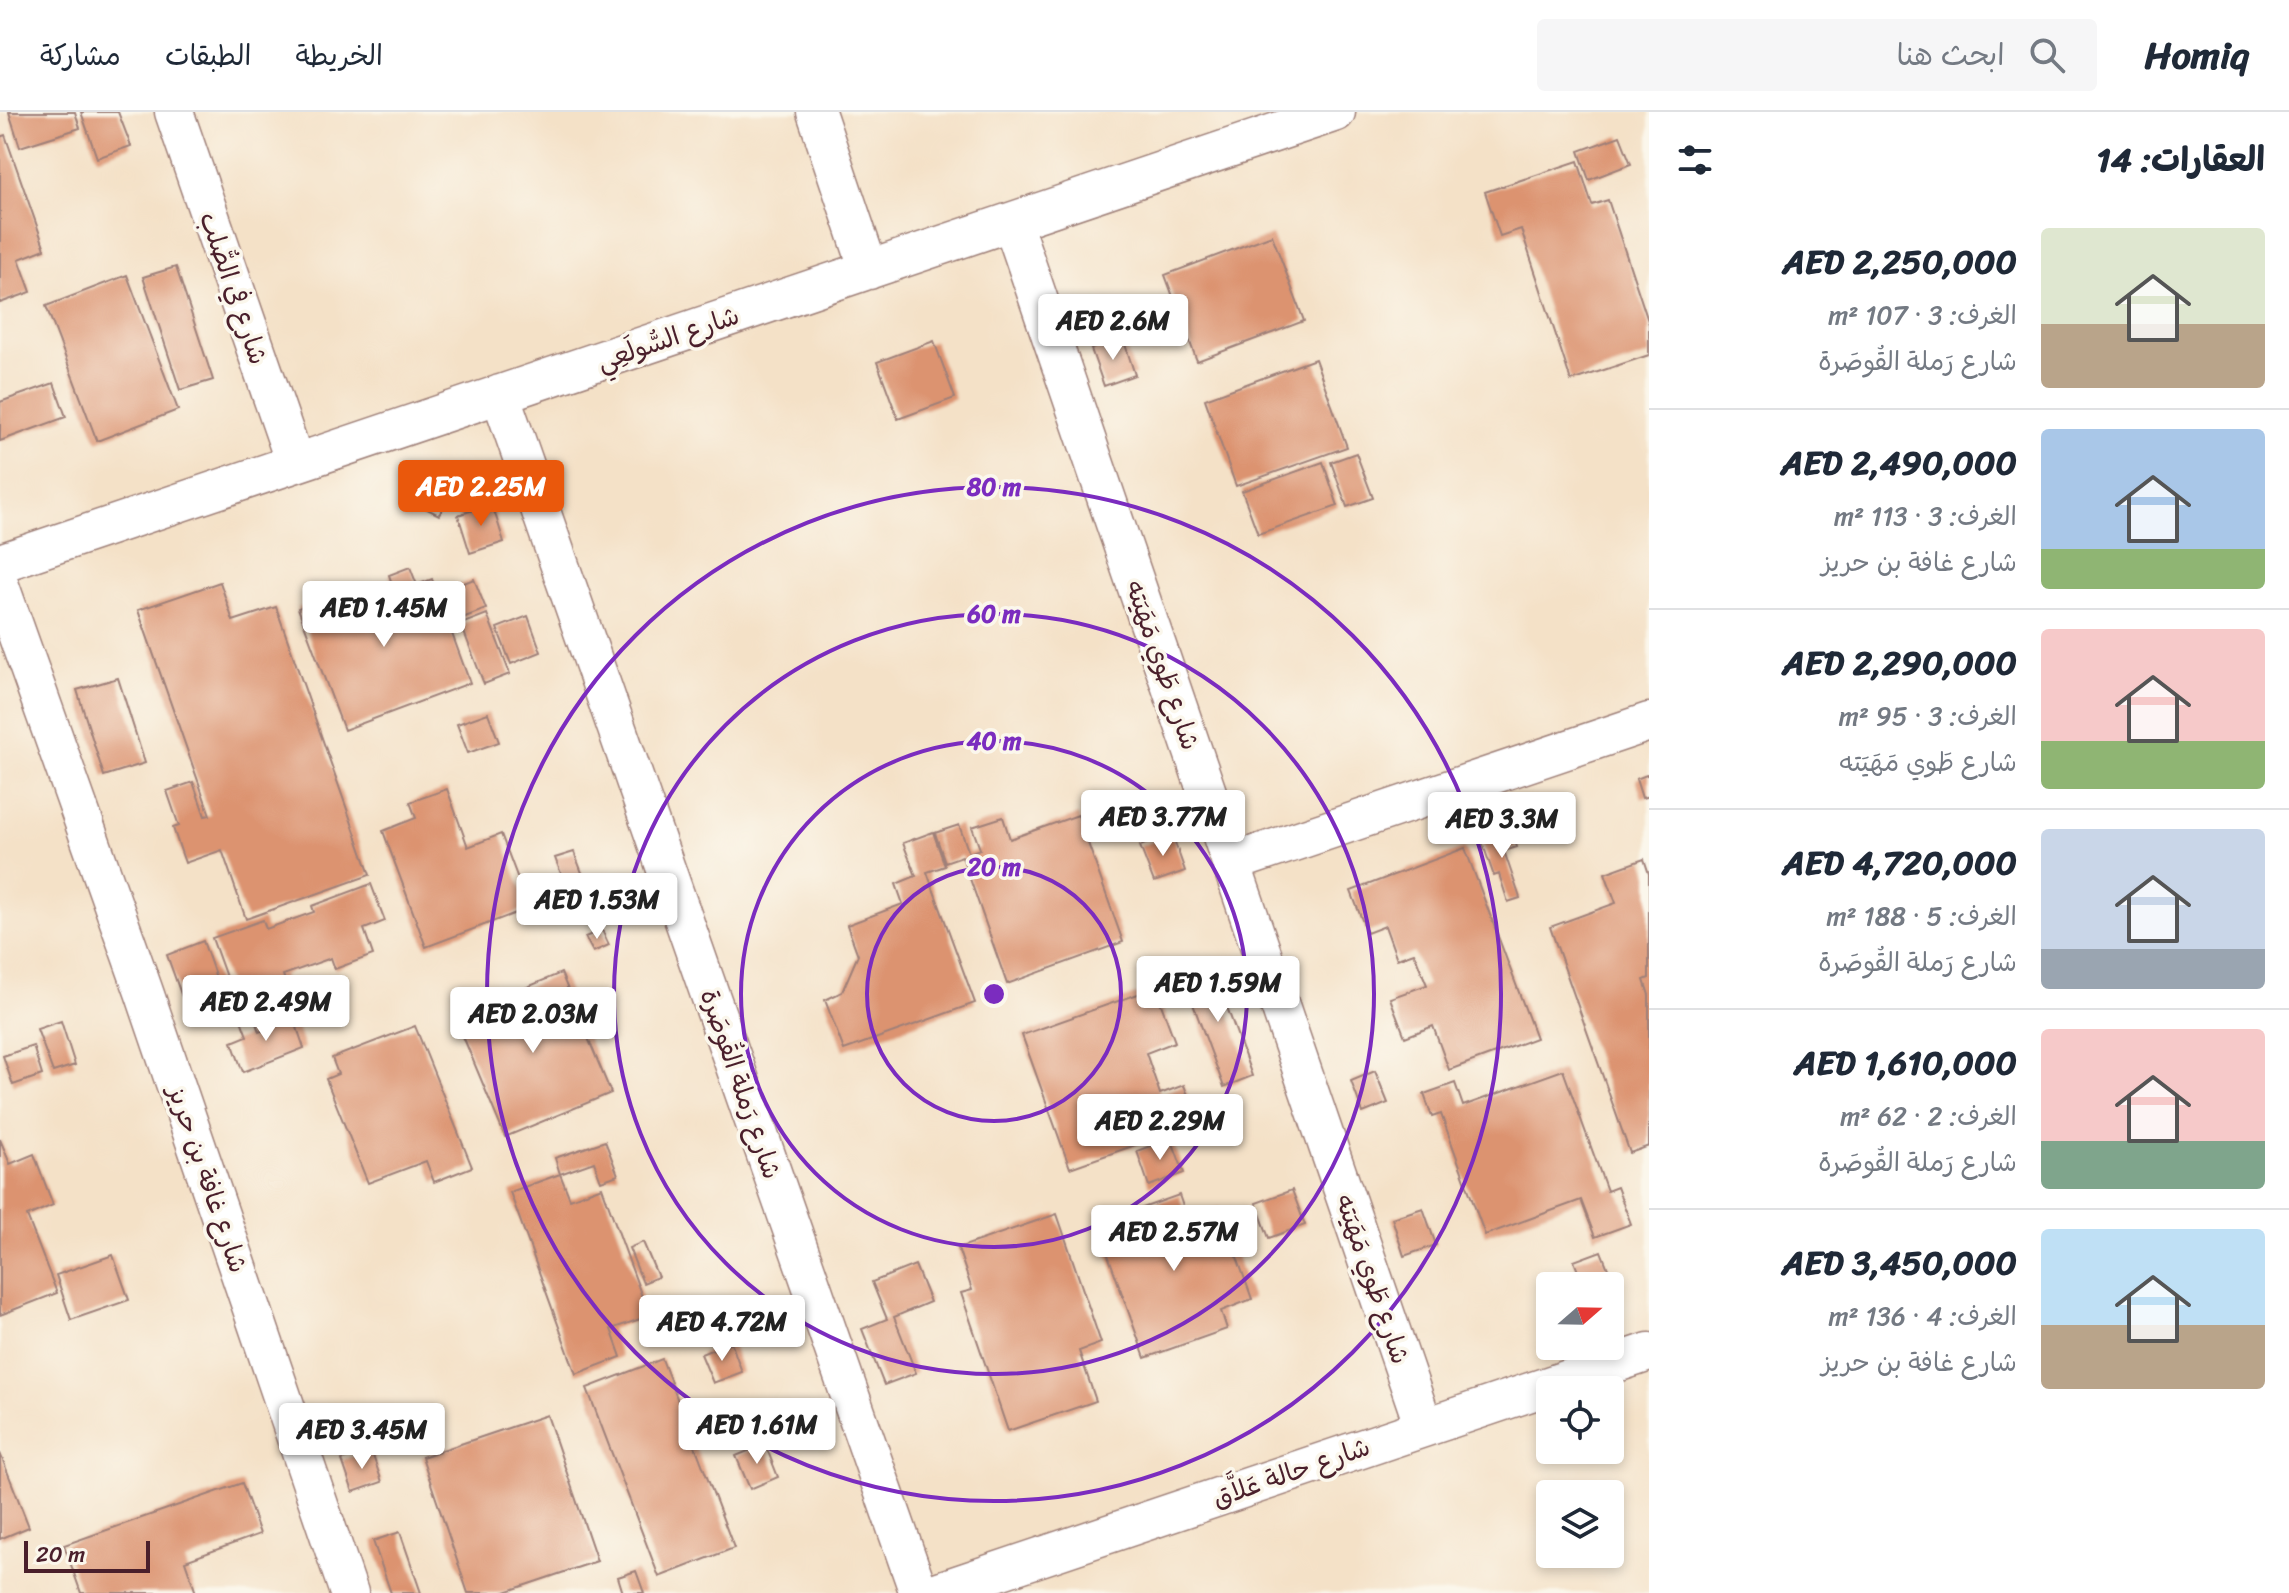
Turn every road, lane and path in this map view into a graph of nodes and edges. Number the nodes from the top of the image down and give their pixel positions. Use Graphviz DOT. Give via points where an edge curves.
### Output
graph roads {
  1 [pos="174,112"];
  2 [pos="816,112"];
  3 [pos="1336,112"];
  4 [pos="1012,222"];
  5 [pos="869,270"];
  6 [pos="500,394"];
  7 [pos="295,463"];
  8 [pos="0,563"];
  9 [pos="0,586"];
  10 [pos="1649,722"];
  11 [pos="1231,863"];
  12 [pos="1649,1352"];
  13 [pos="1424,1427"];
  14 [pos="349,1593"];
  15 [pos="919,1593"];
  16 [pos="933,1593"];
  1 -- 7 [label="street, شارع في الصُّلب"];
  2 -- 5 [label="street"];
  3 -- 4 [label="street, شارع السُّولَعِي"];
  4 -- 5 [label="street, شارع السُّولَعِي"];
  4 -- 11 [label="street, شارع طَوي مَهَيَته"];
  5 -- 6 [label="street, شارع السُّولَعِي"];
  6 -- 7 [label="street, شارع السُّولَعِي"];
  6 -- 15 [label="street, شارع رَملة القُوصَرة"];
  7 -- 8 [label="street, شارع السُّولَعِي"];
  9 -- 14 [label="street, شارع غافة بن حريز"];
  10 -- 11 [label="street"];
  11 -- 13 [label="street, شارع طَوي مَهَيَته"];
  12 -- 13 [label="street, شارع حالة عَلاَّق"];
  13 -- 16 [label="street, شارع حالة عَلاَّق"];
}
